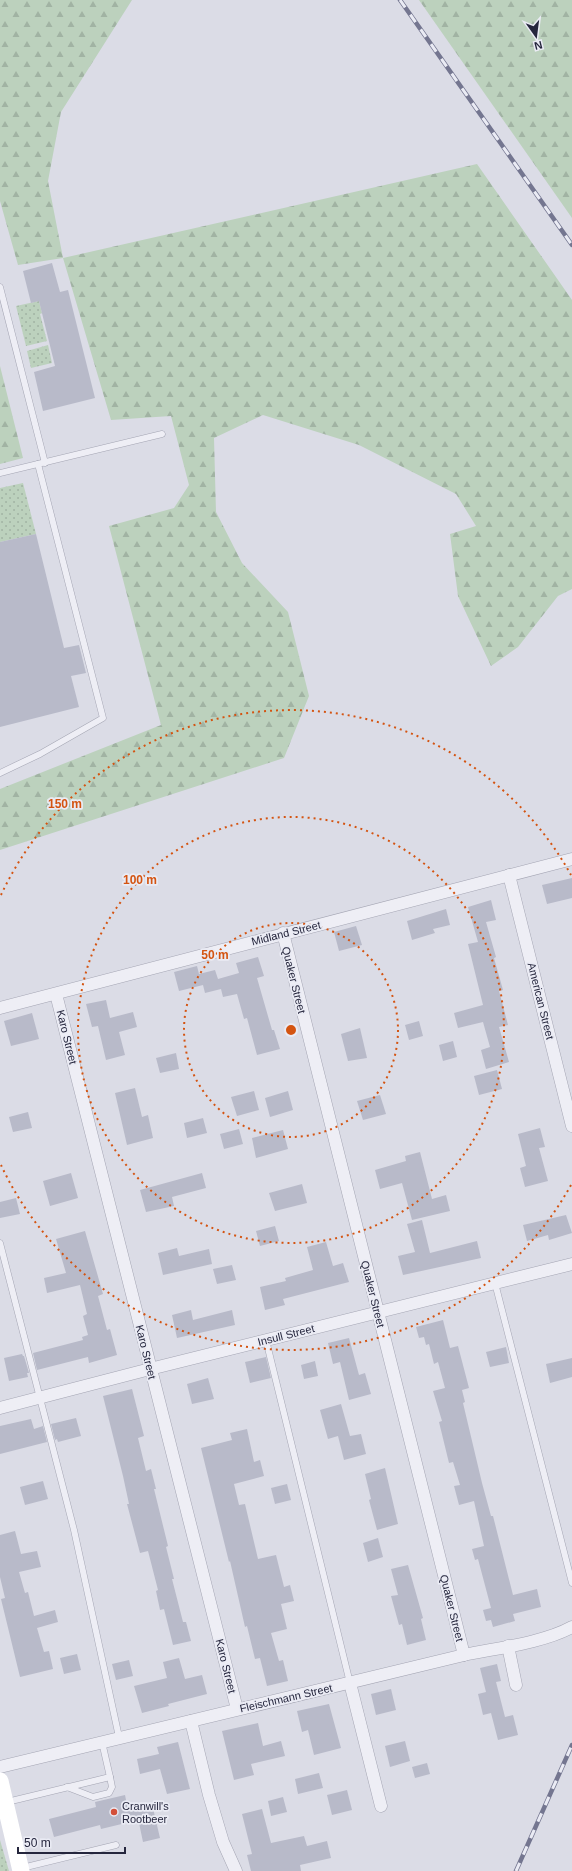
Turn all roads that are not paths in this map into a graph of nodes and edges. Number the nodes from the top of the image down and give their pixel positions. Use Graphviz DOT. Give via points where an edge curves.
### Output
graph roads {
  1 [pos="0,287"];
  2 [pos="162,434"];
  3 [pos="45,463"];
  4 [pos="38,464"];
  5 [pos="0,473"];
  6 [pos="0,773"];
  7 [pos="572,859"];
  8 [pos="510,875"];
  9 [pos="283,933"];
  10 [pos="56,994"];
  11 [pos="0,1008"];
  12 [pos="572,1126"];
  13 [pos="0,1243"];
  14 [pos="572,1264"];
  15 [pos="495,1283"];
  16 [pos="378,1313"];
  17 [pos="266,1340"];
  18 [pos="150,1369"];
  19 [pos="39,1398"];
  20 [pos="0,1408"];
  21 [pos="572,1583"];
  22 [pos="572,1627"];
  23 [pos="508,1646"];
  24 [pos="464,1655"];
  25 [pos="350,1683"];
  26 [pos="516,1685"];
  27 [pos="237,1710"];
  28 [pos="191,1720"];
  29 [pos="119,1737"];
  30 [pos="102,1742"];
  31 [pos="0,1767"];
  32 [pos="110,1777"];
  33 [pos="0,1781"];
  34 [pos="67,1787"];
  35 [pos="5,1802"];
  36 [pos="380,1806"];
  37 [pos="0,1824"];
  38 [pos="13,1838"];
  39 [pos="116,1845"];
  40 [pos="21,1870"];
  41 [pos="236,1871"];
  1 -- 3 [label="lane"];
  2 -- 3 [label="lane"];
  3 -- 4 [label="lane"];
  4 -- 5 [label="lane"];
  4 -- 6 [label="lane" via="102,718 40,754"];
  7 -- 8 [label="street, Midland Street"];
  8 -- 9 [label="street, Midland Street"];
  8 -- 12 [label="street, American Street"];
  9 -- 10 [label="street, Midland Street"];
  9 -- 16 [label="street, Quaker Street"];
  10 -- 11 [label="street, Midland Street"];
  10 -- 18 [label="street, Karo Street"];
  13 -- 19 [label="lane"];
  14 -- 15 [label="street, Insull Street"];
  15 -- 16 [label="street, Insull Street"];
  15 -- 21 [label="lane"];
  16 -- 17 [label="street, Insull Street"];
  16 -- 24 [label="street, Quaker Street"];
  17 -- 18 [label="street, Insull Street"];
  17 -- 25 [label="lane"];
  18 -- 19 [label="street, Insull Street"];
  18 -- 27 [label="street, Karo Street"];
  19 -- 20 [label="street, Insull Street"];
  19 -- 29 [label="lane" via="74,1530"];
  22 -- 23 [label="street, Fleischmann Street" via="560,1634"];
  23 -- 24 [label="street, Fleischmann Street"];
  23 -- 26 [label="street"];
  24 -- 25 [label="street, Fleischmann Street"];
  25 -- 27 [label="street, Fleischmann Street"];
  25 -- 36 [label="street"];
  27 -- 28 [label="street, Fleischmann Street"];
  28 -- 29 [label="street, Fleischmann Street"];
  28 -- 41 [label="street" via="223,1842"];
  29 -- 30 [label="street, Fleischmann Street"];
  30 -- 31 [label="street, Fleischmann Street"];
  30 -- 32 [label="lane"];
  32 -- 34 [label="lane"];
  32 -- 34 [label="lane" via="112,1787 109,1793 93,1797"];
  33 -- 35 [label="main road"];
  34 -- 35 [label="lane"];
  35 -- 38 [label="main road"];
  37 -- 38 [label="main road"];
  38 -- 40 [label="main road"];
  39 -- 40 [label="lane"];
}
